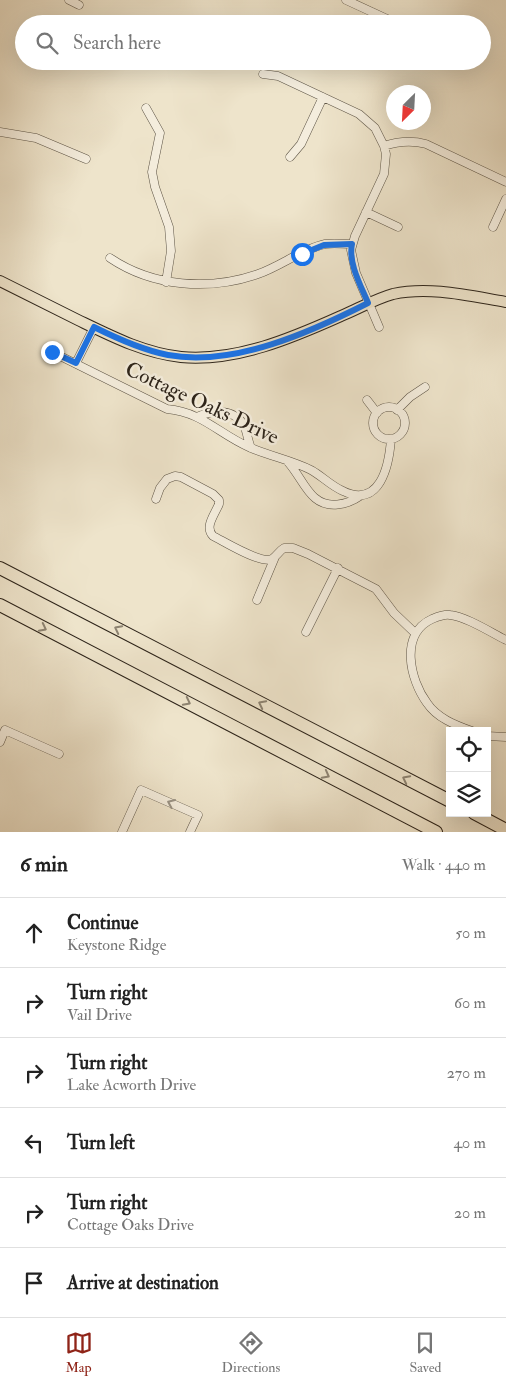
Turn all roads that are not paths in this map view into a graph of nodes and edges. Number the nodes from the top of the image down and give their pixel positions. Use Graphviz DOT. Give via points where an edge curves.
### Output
graph roads {
  1 [pos="69,0"];
  2 [pos="346,0"];
  3 [pos="79,5"];
  4 [pos="378,15"];
  5 [pos="263,74"];
  6 [pos="323,97"];
  7 [pos="146,108"];
  8 [pos="0,132"];
  9 [pos="384,146"];
  10 [pos="290,158"];
  11 [pos="86,159"];
  12 [pos="506,182"];
  13 [pos="506,199"];
  14 [pos="366,212"];
  15 [pos="493,227"];
  16 [pos="398,228"];
  17 [pos="352,244"];
  18 [pos="110,258"];
  19 [pos="0,281"];
  20 [pos="166,282"];
  21 [pos="506,302"];
  22 [pos="368,303"];
  23 [pos="94,327"];
  24 [pos="379,327"];
  25 [pos="52,352"];
  26 [pos="76,363"];
  27 [pos="425,387"];
  28 [pos="367,400"];
  29 [pos="397,410"];
  30 [pos="377,413"];
  31 [pos="197,416"];
  32 [pos="391,439"];
  33 [pos="251,448"];
  34 [pos="285,460"];
  35 [pos="362,495"];
  36 [pos="156,499"];
  37 [pos="275,557"];
  38 [pos="0,568"];
  39 [pos="338,568"];
  40 [pos="257,600"];
  41 [pos="0,605"];
  42 [pos="306,632"];
  43 [pos="415,633"];
  44 [pos="506,640"];
  45 [pos="461,727"];
  46 [pos="491,736"];
  47 [pos="506,737"];
  48 [pos="0,742"];
  49 [pos="59,754"];
  50 [pos="446,799"];
  51 [pos="482,817"];
  52 [pos="489,817"];
  53 [pos="506,823"];
  54 [pos="506,830"];
  55 [pos="122,832"];
  56 [pos="190,832"];
  57 [pos="436,832"];
  1 -- 3 [label="street"];
  2 -- 4 [label="street"];
  5 -- 6 [label="street" via="278,76"];
  6 -- 9 [label="street" via="368,121"];
  6 -- 10 [label="street" via="302,144"];
  7 -- 20 [label="street" via="160,133 152,172 169,227 171,251"];
  8 -- 11 [label="street" via="36,138"];
  9 -- 12 [label="street" via="416,141"];
  9 -- 14 [label="street" via="384,174"];
  13 -- 15 [label="street"];
  14 -- 16 [label="street"];
  14 -- 17 [label="street"];
  17 -- 20 [label="street" via="317,247 259,273 227,281"];
  17 -- 22 [label="street" via="351,255"];
  18 -- 20 [label="street" via="137,273"];
  19 -- 23 [label="main road"];
  21 -- 22 [label="main road" via="419,291"];
  22 -- 23 [label="main road" via="274,343 215,356 183,357 155,352"];
  22 -- 24 [label="street"];
  23 -- 26 [label="street"];
  25 -- 26 [label="street, Cottage Oaks Drive"];
  26 -- 31 [label="street, Cottage Oaks Drive" via="167,409"];
  27 -- 29 [label="street"];
  28 -- 30 [label="street"];
  29 -- 30 [label="street" via="388,408"];
  29 -- 32 [label="street" via="405,423 403,430"];
  30 -- 32 [label="street" via="374,429 381,437"];
  31 -- 33 [label="street, Cottage Oaks Drive"];
  31 -- 33 [label="street" via="208,412 230,413 244,425"];
  32 -- 35 [label="street, Cottage Oaks Drive" via="387,467 379,485"];
  33 -- 34 [label="street, Cottage Oaks Drive"];
  34 -- 35 [label="street, Cottage Oaks Drive" via="312,470 342,491"];
  34 -- 35 [label="street, Cottage Oaks Drive" via="315,498 324,503 340,505"];
  36 -- 37 [label="street" via="166,480 181,477 214,494 218,500 209,527 213,536 258,558"];
  37 -- 39 [label="street" via="284,548 293,548"];
  37 -- 40 [label="street"];
  50 -- 38 [label="highway, one-way"];
  39 -- 42 [label="street"];
  39 -- 43 [label="street" via="376,589"];
  41 -- 57 [label="highway, one-way"];
  43 -- 44 [label="street" via="429,620 450,615"];
  43 -- 45 [label="street" via="411,644 413,675 427,703 438,715"];
  46 -- 47 [label="street"];
  48 -- 49 [label="street" via="5,730"];
  51 -- 54 [label="highway"];
  52 -- 53 [label="highway"];
  56 -- 55 [label="street, one-way" via="198,815 142,790"];
}
